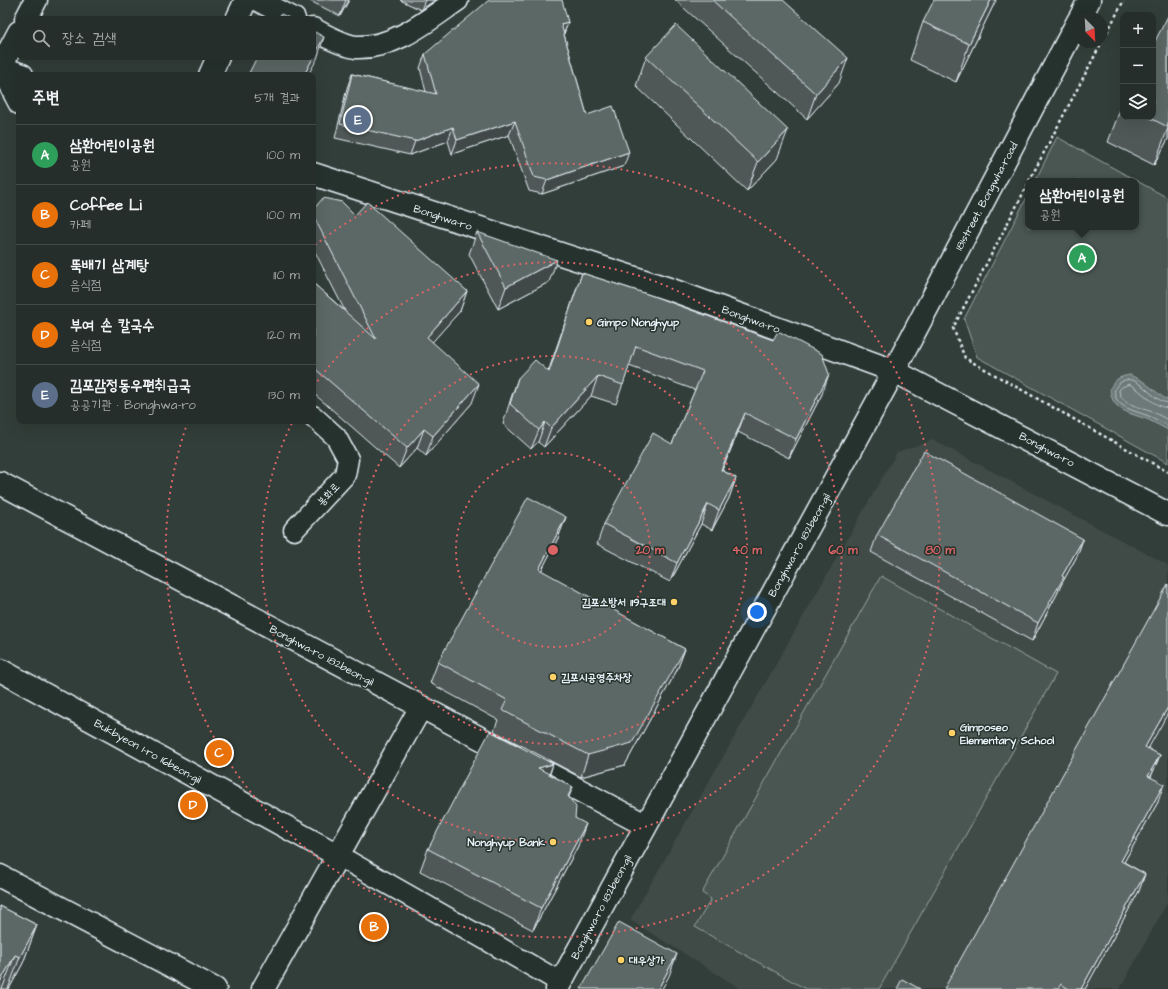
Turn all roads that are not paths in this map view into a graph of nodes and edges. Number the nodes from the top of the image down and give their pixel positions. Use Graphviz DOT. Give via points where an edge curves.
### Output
graph roads {
  1 [pos="36,0"];
  2 [pos="246,0"];
  3 [pos="258,0"];
  4 [pos="457,0"];
  5 [pos="1089,0"];
  6 [pos="1083,12"];
  7 [pos="28,16"];
  8 [pos="238,16"];
  9 [pos="288,16"];
  10 [pos="316,31"];
  11 [pos="1072,32"];
  12 [pos="16,38"];
  13 [pos="217,60"];
  14 [pos="0,67"];
  15 [pos="211,72"];
  16 [pos="16,73"];
  17 [pos="16,98"];
  18 [pos="316,175"];
  19 [pos="894,371"];
  20 [pos="316,419"];
  21 [pos="0,483"];
  22 [pos="1168,514"];
  23 [pos="294,530"];
  24 [pos="0,670"];
  25 [pos="421,707"];
  26 [pos="645,825"];
  27 [pos="339,856"];
  28 [pos="0,876"];
  29 [pos="559,986"];
  30 [pos="215,989"];
  31 [pos="263,989"];
  1 -- 7 [label="street"];
  2 -- 8 [label="street"];
  3 -- 9 [label="street"];
  4 -- 10 [label="street" via="397,39 376,45 355,47"];
  5 -- 6 [label="street"];
  11 -- 19 [label="street, 181street, Bongwha-road"];
  12 -- 14 [label="street"];
  13 -- 15 [label="street"];
  14 -- 16 [label="street"];
  14 -- 17 [label="lane"];
  18 -- 19 [label="street, Bonghwa-ro" via="672,290"];
  19 -- 22 [label="street, Bonghwa-ro"];
  19 -- 26 [label="street, Bonghwa-ro 182beon-gil"];
  20 -- 23 [label="lane, 봉화로" via="336,437 348,459 345,475"];
  21 -- 25 [label="street, Bonghwa-ro 182beon-gil"];
  24 -- 27 [label="street, Bukbyeon 1-ro 16beon-gil"];
  25 -- 26 [label="street, Bonghwa-ro 182beon-gil"];
  25 -- 27 [label="street"];
  26 -- 29 [label="street, Bonghwa-ro 182beon-gil"];
  27 -- 29 [label="lane"];
  27 -- 31 [label="street"];
  28 -- 30 [label="street"];
}
